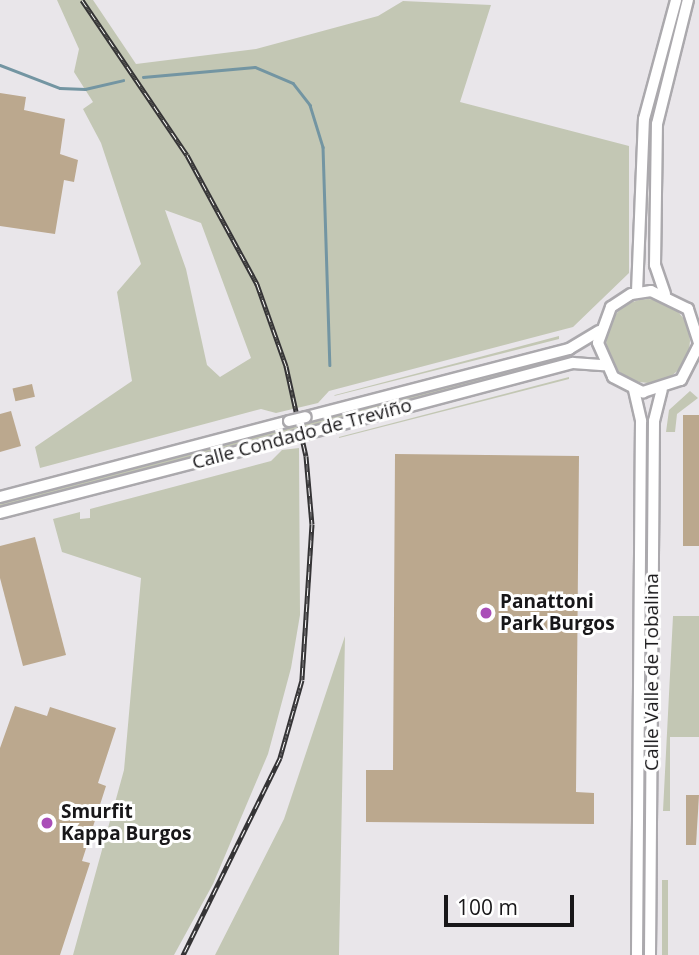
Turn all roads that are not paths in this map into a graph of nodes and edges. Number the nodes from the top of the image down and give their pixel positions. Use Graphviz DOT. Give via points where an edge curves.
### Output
graph roads {
  1 [pos="676,0"];
  2 [pos="688,0"];
  3 [pos="638,292"];
  4 [pos="665,294"];
  5 [pos="697,322"];
  6 [pos="599,331"];
  7 [pos="699,344"];
  8 [pos="698,356"];
  9 [pos="604,365"];
  10 [pos="634,390"];
  11 [pos="662,390"];
  12 [pos="0,497"];
  13 [pos="0,513"];
  14 [pos="637,955"];
  15 [pos="650,955"];
  1 -- 3 [label="street" via="644,119"];
  2 -- 4 [label="street" via="657,124 655,265"];
  3 -- 4 [label="street"];
  3 -- 6 [label="street" via="611,307"];
  4 -- 5 [label="street"];
  5 -- 7 [label="street"];
  6 -- 9 [label="street"];
  6 -- 12 [label="street, Calle Condado de Treviño, bridge" via="569,349"];
  7 -- 8 [label="street"];
  8 -- 11 [label="street" via="681,380"];
  9 -- 10 [label="street"];
  9 -- 13 [label="street, Calle Condado de Treviño, bridge" via="573,363"];
  10 -- 11 [label="street"];
  10 -- 14 [label="street, Calle Valle de Tobalina" via="641,421"];
  11 -- 15 [label="street, Calle Valle de Tobalina" via="654,421"];
}
